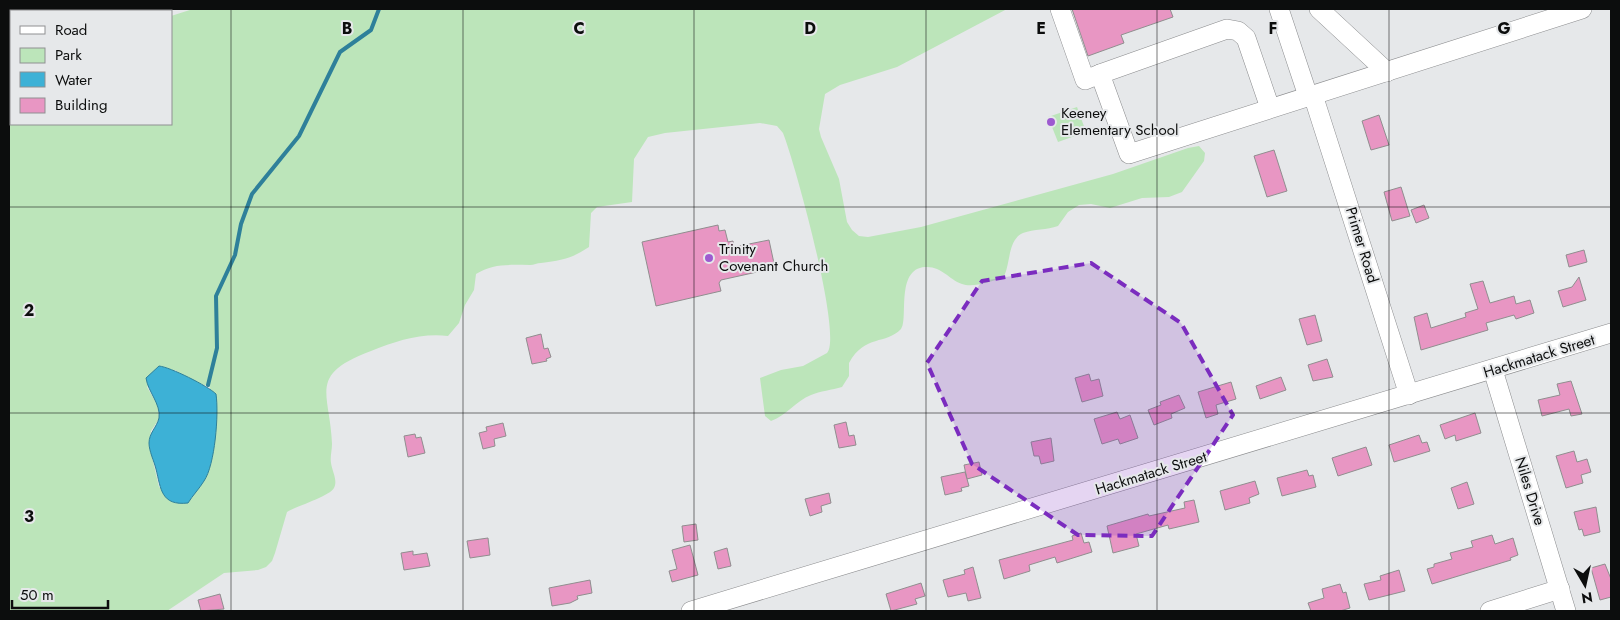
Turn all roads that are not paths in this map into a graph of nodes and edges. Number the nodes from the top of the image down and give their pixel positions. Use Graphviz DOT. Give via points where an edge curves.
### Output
graph roads {
  1 [pos="1060,9"];
  2 [pos="1279,9"];
  3 [pos="1319,9"];
  4 [pos="1582,9"];
  5 [pos="1386,72"];
  6 [pos="1100,74"];
  7 [pos="1310,96"];
  8 [pos="1270,108"];
  9 [pos="1611,333"];
  10 [pos="1493,370"];
  11 [pos="1409,395"];
  12 [pos="1560,590"];
  13 [pos="691,611"];
  14 [pos="1490,611"];
  15 [pos="1566,611"];
  1 -- 6 [label="street" via="1085,80"];
  2 -- 7 [label="street, Primer Road"];
  3 -- 5 [label="street"];
  4 -- 5 [label="street"];
  5 -- 7 [label="street"];
  6 -- 8 [label="street" via="1227,29 1238,31 1246,38"];
  6 -- 8 [label="street" via="1129,154"];
  7 -- 8 [label="street"];
  7 -- 11 [label="street, Primer Road"];
  9 -- 10 [label="street, Hackmatack Street"];
  10 -- 11 [label="street, Hackmatack Street"];
  10 -- 12 [label="street, Niles Drive"];
  11 -- 13 [label="street, Hackmatack Street"];
  12 -- 14 [label="street"];
  12 -- 15 [label="street, Niles Drive"];
}
